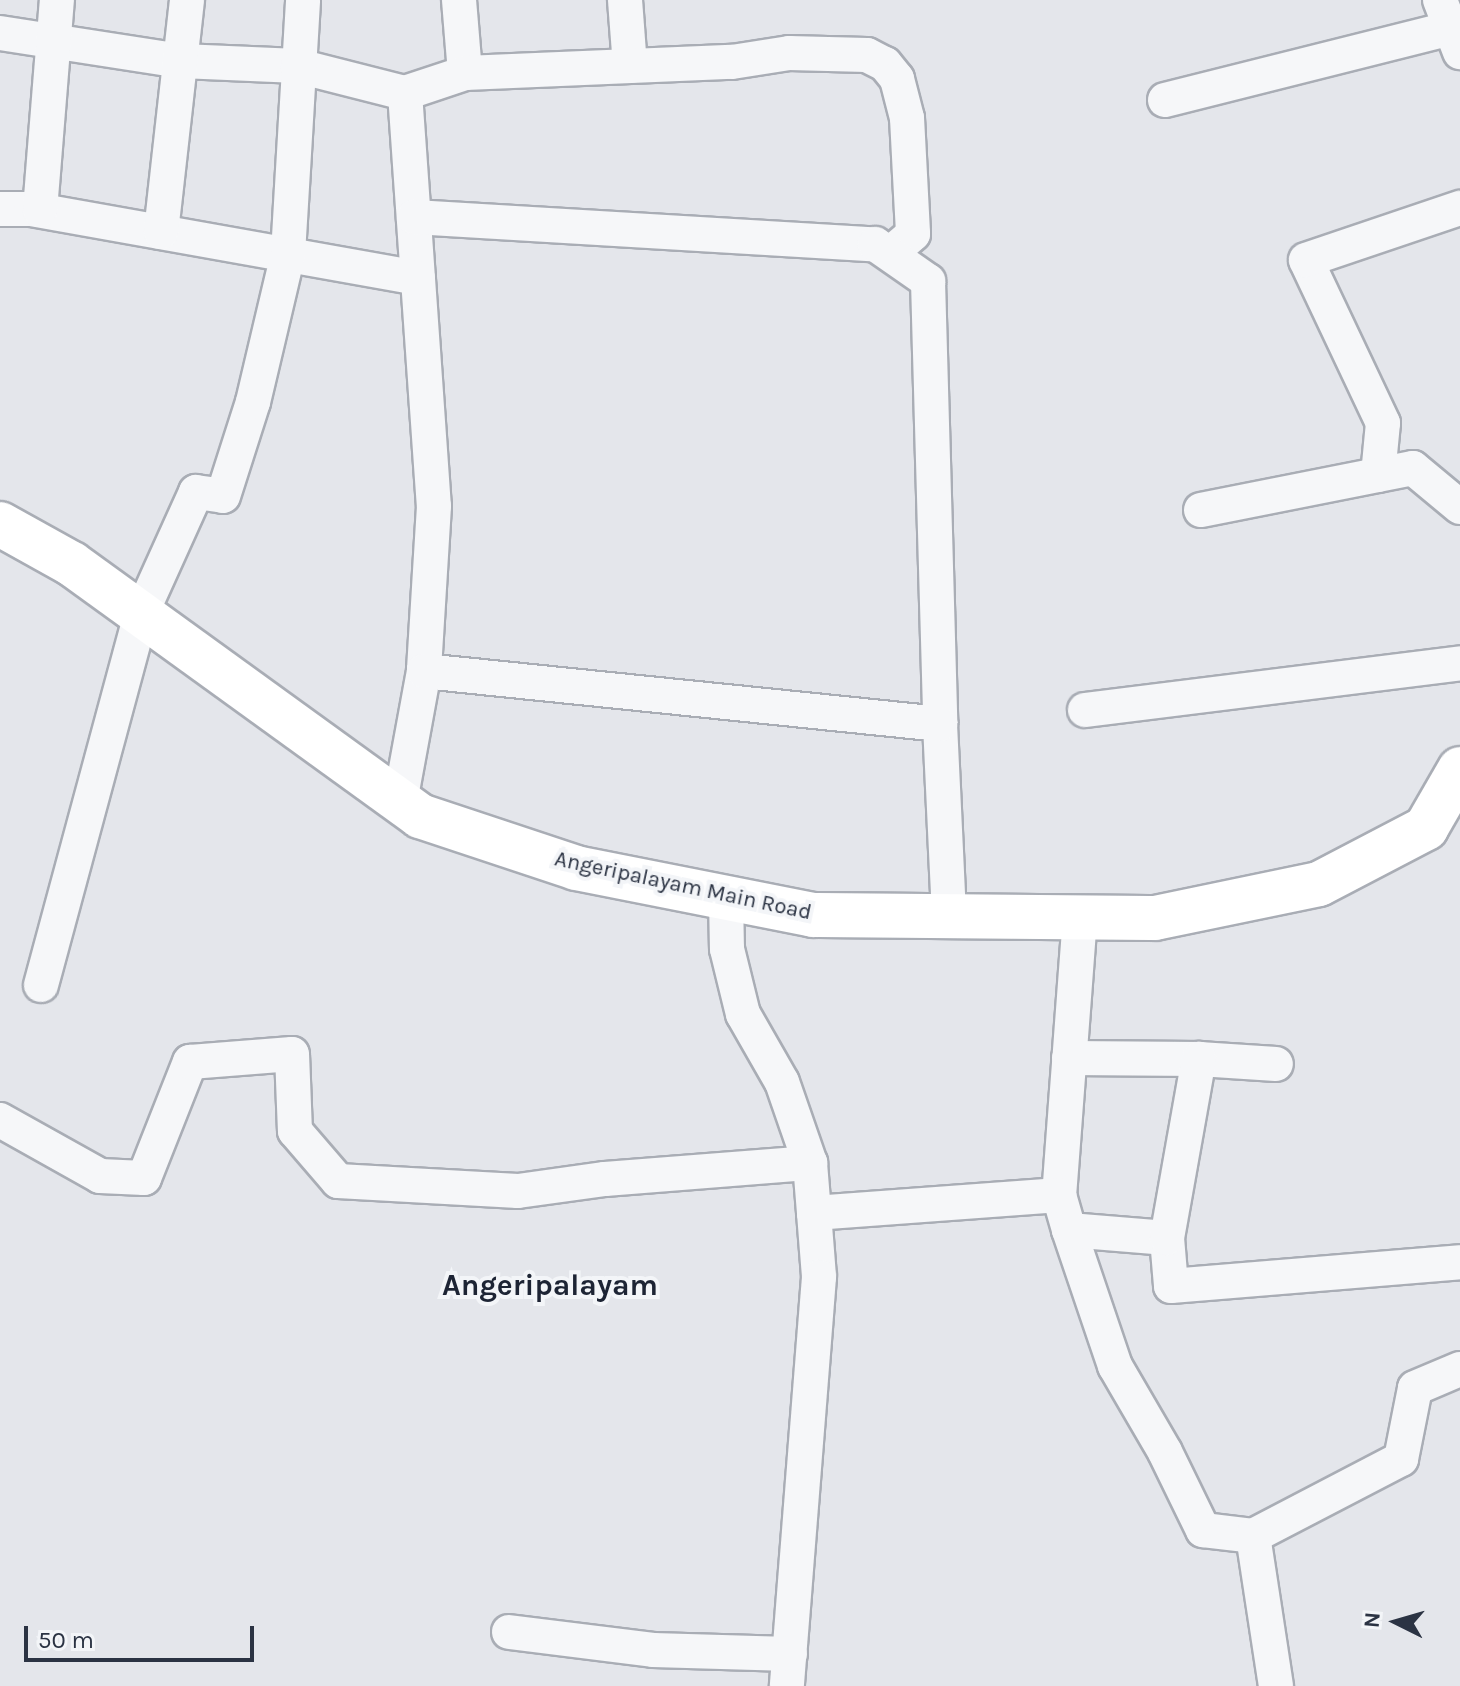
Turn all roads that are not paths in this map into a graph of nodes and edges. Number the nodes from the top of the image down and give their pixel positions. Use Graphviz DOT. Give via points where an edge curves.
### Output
graph roads {
  1 [pos="57,0"];
  2 [pos="187,0"];
  3 [pos="303,0"];
  4 [pos="459,0"];
  5 [pos="625,0"];
  6 [pos="1450,27"];
  7 [pos="0,33"];
  8 [pos="52,42"];
  9 [pos="181,61"];
  10 [pos="298,66"];
  11 [pos="630,66"];
  12 [pos="465,73"];
  13 [pos="405,93"];
  14 [pos="1165,100"];
  15 [pos="1460,208"];
  16 [pos="0,209"];
  17 [pos="40,210"];
  18 [pos="414,217"];
  19 [pos="161,232"];
  20 [pos="288,254"];
  21 [pos="890,254"];
  22 [pos="418,278"];
  23 [pos="1378,475"];
  24 [pos="1460,507"];
  25 [pos="1201,510"];
  26 [pos="0,524"];
  27 [pos="141,614"];
  28 [pos="1460,663"];
  29 [pos="424,671"];
  30 [pos="1085,710"];
  31 [pos="940,724"];
  32 [pos="1456,791"];
  33 [pos="400,802"];
  34 [pos="726,898"];
  35 [pos="949,916"];
  36 [pos="1080,917"];
  37 [pos="41,985"];
  38 [pos="1069,1058"];
  39 [pos="1199,1059"];
  40 [pos="1276,1064"];
  41 [pos="0,1120"];
  42 [pos="810,1163"];
  43 [pos="1059,1195"];
  44 [pos="814,1213"];
  45 [pos="1069,1230"];
  46 [pos="1167,1238"];
  47 [pos="1460,1262"];
  48 [pos="1460,1369"];
  49 [pos="1253,1536"];
  50 [pos="509,1632"];
  51 [pos="789,1670"];
  52 [pos="1276,1686"];
  1 -- 8 [label="street"];
  2 -- 9 [label="street"];
  3 -- 10 [label="street"];
  4 -- 12 [label="street"];
  5 -- 11 [label="street"];
  6 -- 14 [label="street"];
  7 -- 8 [label="street"];
  8 -- 9 [label="street"];
  8 -- 17 [label="street"];
  9 -- 10 [label="street"];
  9 -- 19 [label="street"];
  10 -- 13 [label="street"];
  10 -- 20 [label="street"];
  11 -- 12 [label="street"];
  11 -- 21 [label="street" via="732,62 789,53 867,55 885,64 897,79 907,118 912,183 913,234"];
  12 -- 13 [label="street"];
  13 -- 18 [label="street"];
  15 -- 23 [label="street" via="1306,260 1383,423"];
  16 -- 17 [label="street"];
  17 -- 19 [label="street"];
  18 -- 21 [label="street" via="875,244"];
  18 -- 22 [label="street"];
  19 -- 20 [label="street"];
  20 -- 22 [label="street"];
  20 -- 27 [label="street" via="253,402 223,496 196,492"];
  21 -- 31 [label="street" via="928,281"];
  22 -- 29 [label="street" via="434,506"];
  23 -- 24 [label="street" via="1413,468"];
  23 -- 25 [label="street"];
  26 -- 27 [label="street, Angeripalayam Main Road" via="72,564"];
  27 -- 33 [label="street, Angeripalayam Main Road"];
  27 -- 37 [label="street"];
  28 -- 30 [label="street"];
  29 -- 31 [label="street"];
  29 -- 33 [label="street"];
  31 -- 35 [label="street"];
  32 -- 36 [label="street, Angeripalayam Main Road" via="1426,828 1319,884 1155,918"];
  33 -- 34 [label="street, Angeripalayam Main Road" via="420,816 576,868"];
  34 -- 35 [label="street, Angeripalayam Main Road" via="813,915"];
  34 -- 42 [label="street" via="727,949 743,1014 782,1082"];
  35 -- 36 [label="street, Angeripalayam Main Road"];
  36 -- 38 [label="street"];
  38 -- 39 [label="street"];
  38 -- 43 [label="street"];
  39 -- 40 [label="street"];
  39 -- 46 [label="street"];
  41 -- 42 [label="street" via="100,1176 144,1178 190,1062 292,1054 295,1131 338,1181 518,1191"];
  42 -- 44 [label="street"];
  43 -- 44 [label="street"];
  43 -- 45 [label="street"];
  44 -- 51 [label="street" via="819,1277"];
  45 -- 46 [label="street"];
  45 -- 49 [label="street" via="1115,1366 1203,1530"];
  46 -- 47 [label="street" via="1171,1286"];
  48 -- 49 [label="street" via="1415,1388 1401,1459"];
  49 -- 52 [label="street"];
  50 -- 51 [label="street"];
}
